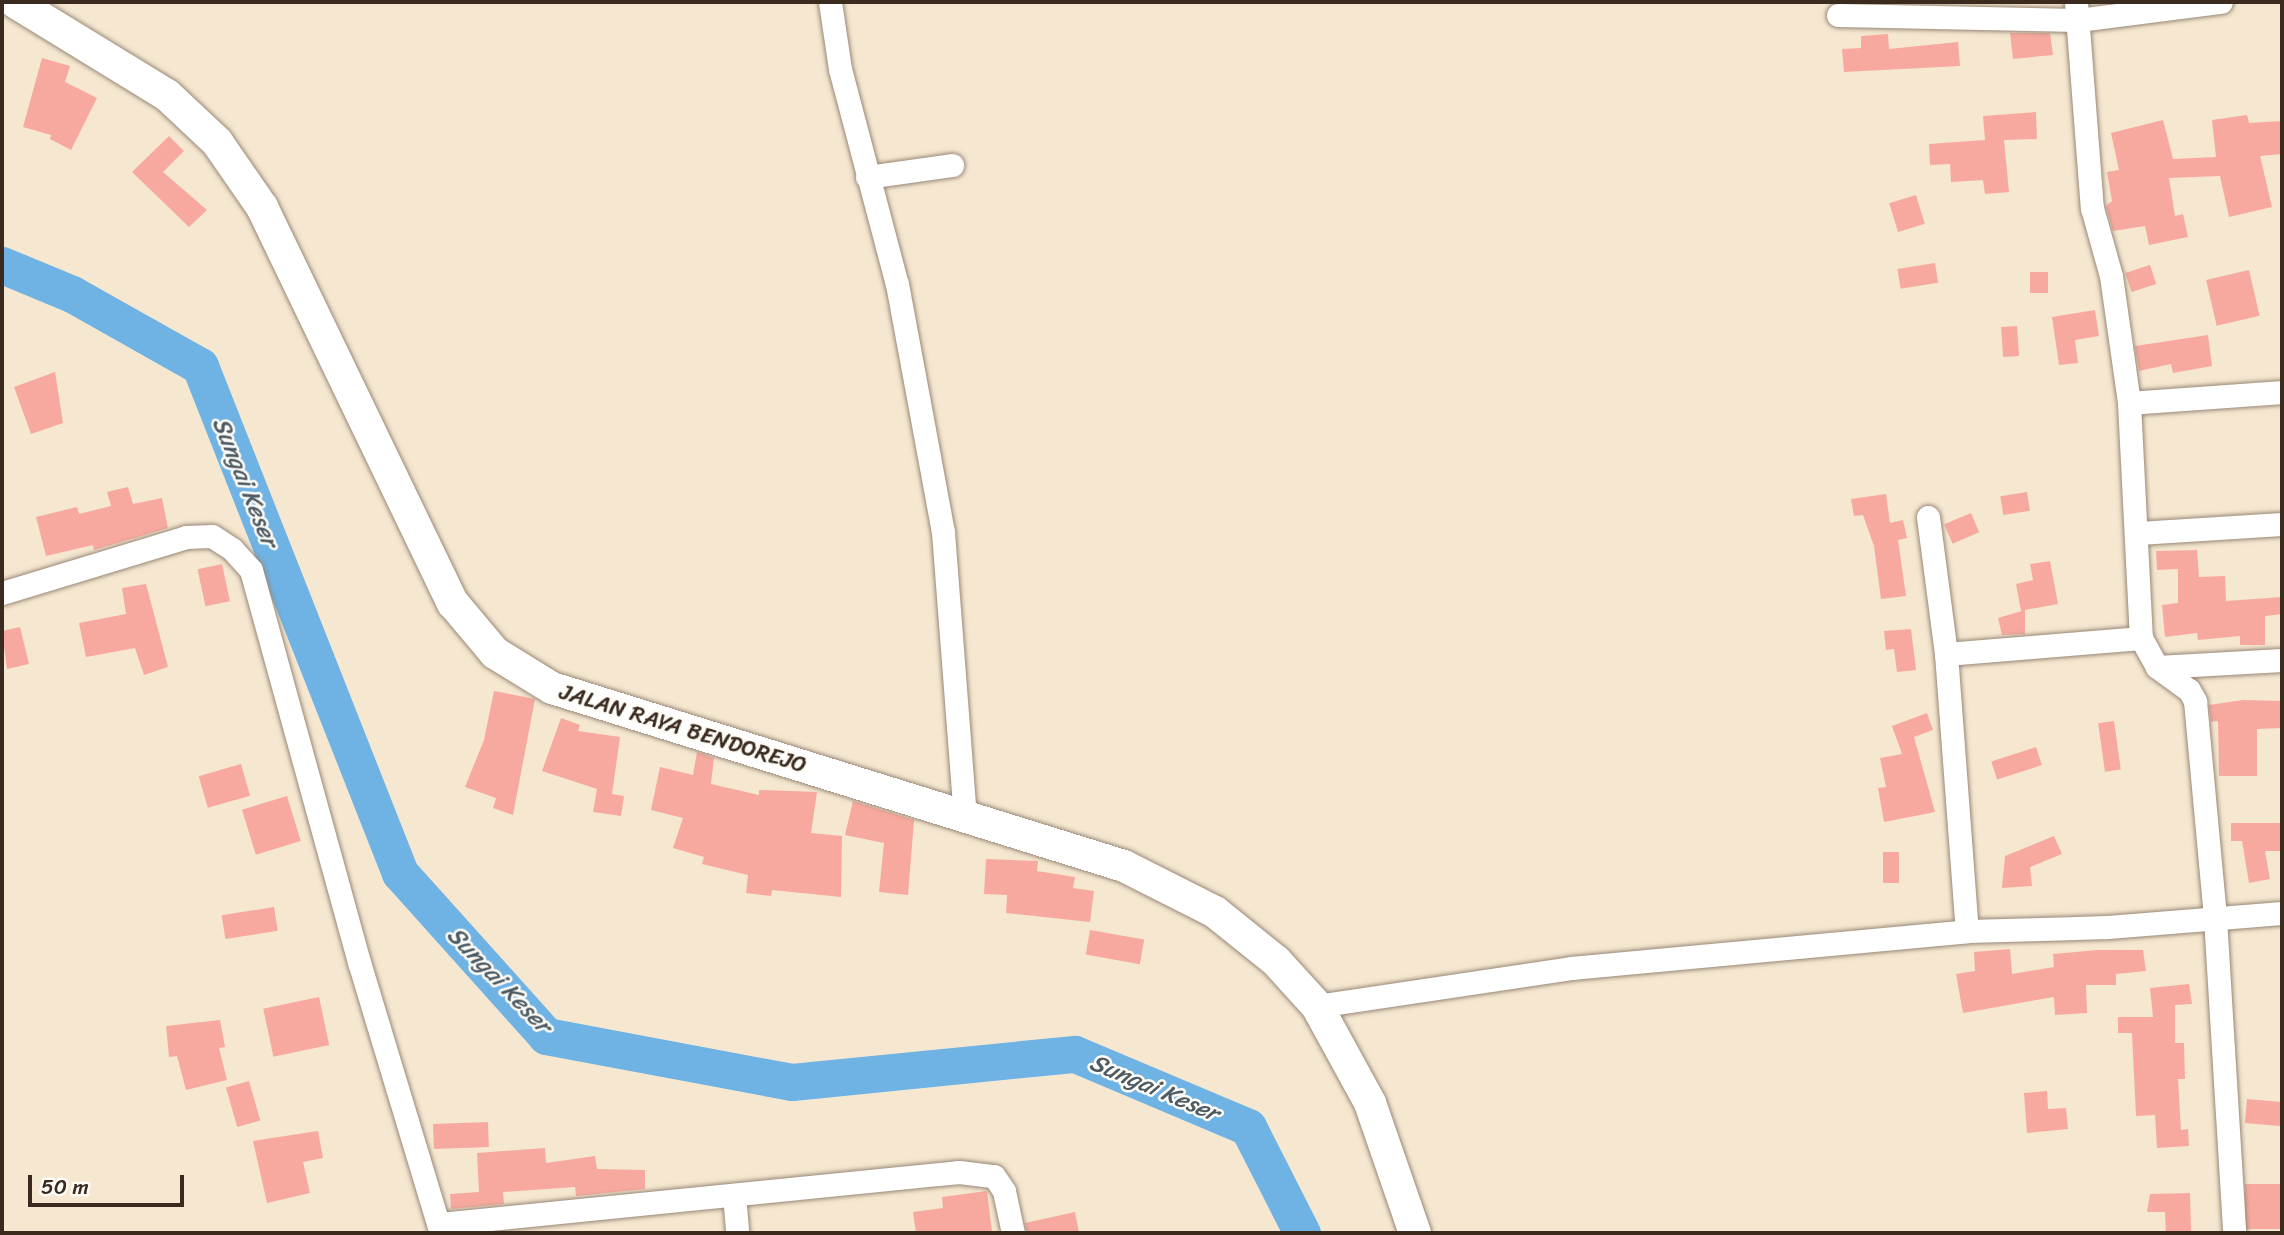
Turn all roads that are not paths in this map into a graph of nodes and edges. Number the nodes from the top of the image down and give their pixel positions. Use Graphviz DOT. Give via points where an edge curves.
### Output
graph roads {
  1 [pos="15,2"];
  2 [pos="830,2"];
  3 [pos="2221,2"];
  4 [pos="2077,11"];
  5 [pos="1838,15"];
  6 [pos="952,165"];
  7 [pos="867,177"];
  8 [pos="2282,392"];
  9 [pos="2129,403"];
  10 [pos="1928,517"];
  11 [pos="2282,524"];
  12 [pos="2138,533"];
  13 [pos="2,593"];
  14 [pos="2141,638"];
  15 [pos="1946,654"];
  16 [pos="2282,660"];
  17 [pos="2157,667"];
  18 [pos="965,816"];
  19 [pos="2282,913"];
  20 [pos="2215,918"];
  21 [pos="1967,932"];
  22 [pos="1317,1006"];
  23 [pos="734,1195"];
  24 [pos="441,1229"];
  25 [pos="737,1233"];
  26 [pos="1013,1233"];
  27 [pos="1415,1233"];
  28 [pos="2234,1233"];
  1 -- 18 [label="main road, JALAN RAYA BENDOREJO" via="167,95 217,142 262,207 453,603 495,653 552,688"];
  2 -- 7 [label="street" via="840,69"];
  3 -- 4 [label="street"];
  4 -- 5 [label="street"];
  4 -- 9 [label="street" via="2092,208 2111,276"];
  6 -- 7 [label="street"];
  7 -- 18 [label="street" via="897,284 943,532"];
  8 -- 9 [label="street"];
  9 -- 12 [label="street"];
  10 -- 15 [label="street"];
  11 -- 12 [label="street"];
  12 -- 14 [label="street"];
  13 -- 24 [label="street" via="186,537 212,536 251,570 359,962"];
  14 -- 15 [label="street"];
  14 -- 17 [label="street"];
  15 -- 21 [label="street"];
  16 -- 17 [label="street"];
  17 -- 20 [label="street" via="2189,690 2195,701"];
  18 -- 22 [label="main road, JALAN RAYA BENDOREJO" via="1124,866 1215,912 1276,961"];
  19 -- 20 [label="street"];
  20 -- 21 [label="street"];
  20 -- 28 [label="street"];
  21 -- 22 [label="street" via="1571,968"];
  22 -- 27 [label="main road, JALAN RAYA BENDOREJO" via="1370,1104"];
  23 -- 24 [label="street"];
  23 -- 25 [label="street"];
  23 -- 26 [label="street" via="978,1172 994,1176 1004,1191"];
}
